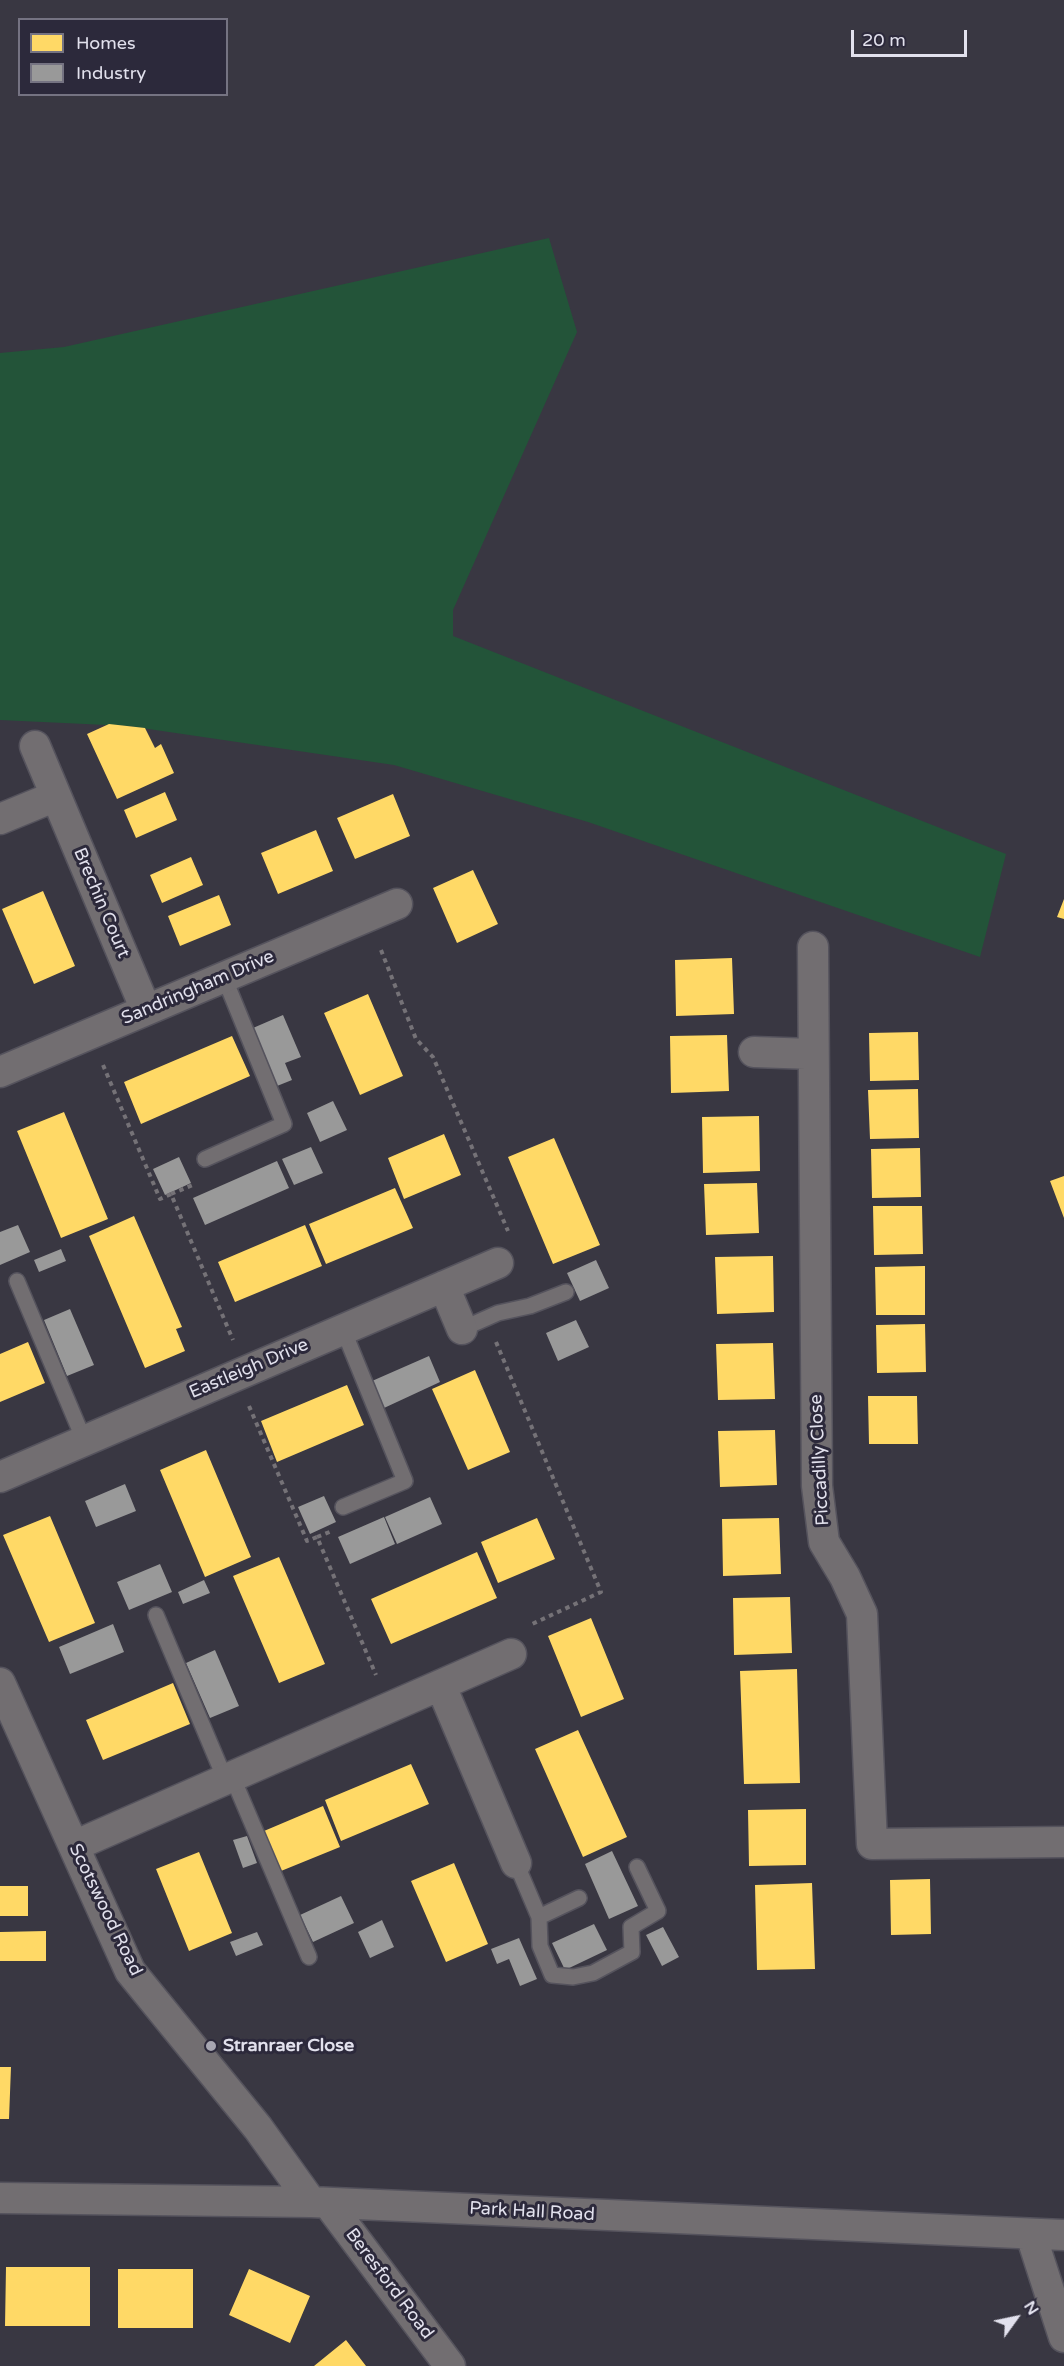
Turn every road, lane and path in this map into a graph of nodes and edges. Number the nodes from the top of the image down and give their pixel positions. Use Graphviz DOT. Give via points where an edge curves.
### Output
graph roads {
  1 [pos="36,746"];
  2 [pos="56,796"];
  3 [pos="0,819"];
  4 [pos="397,904"];
  5 [pos="368,917"];
  6 [pos="813,947"];
  7 [pos="224,977"];
  8 [pos="146,1010"];
  9 [pos="90,1034"];
  10 [pos="754,1052"];
  11 [pos="813,1054"];
  12 [pos="0,1072"];
  13 [pos="205,1158"];
  14 [pos="498,1263"];
  15 [pos="17,1281"];
  16 [pos="444,1286"];
  17 [pos="566,1292"];
  18 [pos="474,1324"];
  19 [pos="343,1329"];
  20 [pos="241,1373"];
  21 [pos="84,1440"];
  22 [pos="0,1477"];
  23 [pos="343,1507"];
  24 [pos="156,1615"];
  25 [pos="511,1654"];
  26 [pos="0,1683"];
  27 [pos="441,1686"];
  28 [pos="390,1708"];
  29 [pos="228,1778"];
  30 [pos="1064,1842"];
  31 [pos="74,1846"];
  32 [pos="516,1863"];
  33 [pos="637,1867"];
  34 [pos="579,1898"];
  35 [pos="539,1917"];
  36 [pos="309,1957"];
  37 [pos="0,2198"];
  38 [pos="319,2202"];
  39 [pos="1031,2235"];
  40 [pos="1064,2235"];
  41 [pos="1064,2337"];
  42 [pos="450,2366"];
  1 -- 2 [label="street, Brechin Court"];
  2 -- 3 [label="street"];
  2 -- 8 [label="street, Brechin Court"];
  4 -- 5 [label="street, Sandringham Drive"];
  5 -- 7 [label="street, Sandringham Drive"];
  5 -- 14 [label="path" via="416,1039 433,1057 509,1233"];
  6 -- 11 [label="street, Piccadilly Close"];
  7 -- 8 [label="street, Sandringham Drive"];
  7 -- 13 [label="lane" via="284,1124"];
  8 -- 9 [label="street, Sandringham Drive"];
  9 -- 12 [label="street, Sandringham Drive"];
  9 -- 20 [label="path" via="160,1199 171,1194"];
  10 -- 11 [label="street"];
  11 -- 30 [label="street, Piccadilly Close" via="817,1486 824,1542 862,1614 872,1844"];
  14 -- 16 [label="street, Eastleigh Drive"];
  15 -- 21 [label="lane"];
  16 -- 18 [label="street"];
  16 -- 19 [label="street, Eastleigh Drive"];
  17 -- 18 [label="lane"];
  18 -- 25 [label="path" via="601,1592 520,1630"];
  19 -- 20 [label="street, Eastleigh Drive"];
  19 -- 23 [label="lane" via="405,1481"];
  20 -- 21 [label="street, Eastleigh Drive"];
  20 -- 28 [label="path" via="307,1541 317,1537"];
  21 -- 22 [label="street, Eastleigh Drive"];
  24 -- 29 [label="lane"];
  25 -- 27 [label="street"];
  26 -- 31 [label="street, Scotswood Road"];
  27 -- 28 [label="street"];
  27 -- 32 [label="street"];
  28 -- 29 [label="street"];
  29 -- 31 [label="street"];
  29 -- 36 [label="lane"];
  31 -- 38 [label="street, Scotswood Road" via="130,1971"];
  32 -- 35 [label="lane"];
  33 -- 35 [label="lane" via="658,1911 632,1927 632,1952 593,1973 573,1977 552,1975 540,1946"];
  34 -- 35 [label="lane"];
  37 -- 38 [label="street, Park Hall Road"];
  38 -- 39 [label="street, Park Hall Road"];
  38 -- 42 [label="street, Beresford Road"];
  39 -- 40 [label="street, Park Hall Road"];
  39 -- 41 [label="street"];
}
